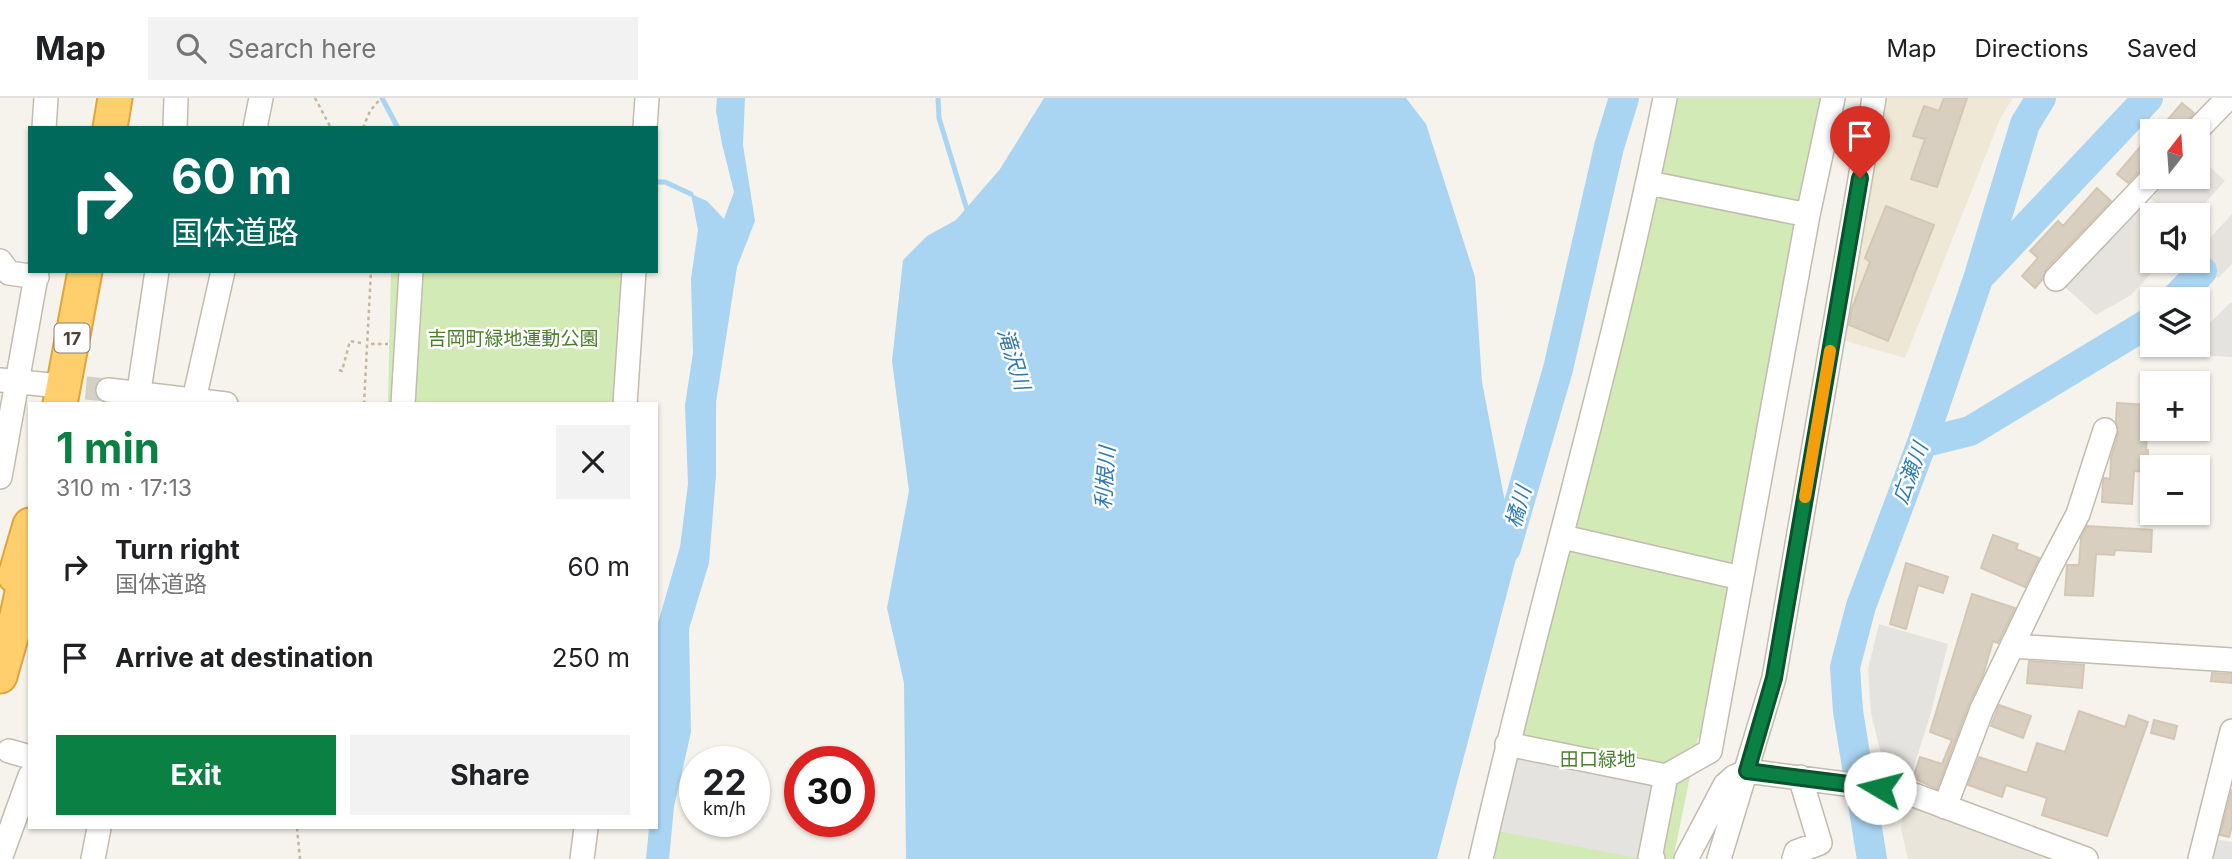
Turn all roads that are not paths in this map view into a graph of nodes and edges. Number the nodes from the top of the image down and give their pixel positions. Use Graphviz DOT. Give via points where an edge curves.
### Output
graph roads {
  1 [pos="46,98"];
  2 [pos="96,98"];
  3 [pos="115,98"];
  4 [pos="176,98"];
  5 [pos="261,98"];
  6 [pos="647,98"];
  7 [pos="1665,98"];
  8 [pos="1833,98"];
  9 [pos="1874,98"];
  10 [pos="2228,98"];
  11 [pos="2208,119"];
  12 [pos="44,126"];
  13 [pos="95,126"];
  14 [pos="110,126"];
  15 [pos="175,126"];
  16 [pos="255,126"];
  17 [pos="645,126"];
  18 [pos="1649,183"];
  19 [pos="2142,189"];
  20 [pos="1808,215"];
  21 [pos="0,261"];
  22 [pos="85,273"];
  23 [pos="157,273"];
  24 [pos="223,273"];
  25 [pos="411,273"];
  26 [pos="634,273"];
  27 [pos="37,274"];
  28 [pos="2056,279"];
  29 [pos="9,381"];
  30 [pos="108,390"];
  31 [pos="55,395"];
  32 [pos="138,399"];
  33 [pos="193,402"];
  34 [pos="402,402"];
  35 [pos="625,402"];
  36 [pos="2105,430"];
  37 [pos="0,477"];
  38 [pos="28,532"];
  39 [pos="1563,537"];
  40 [pos="28,564"];
  41 [pos="1741,578"];
  42 [pos="1,620"];
  43 [pos="2012,646"];
  44 [pos="2232,660"];
  45 [pos="0,676"];
  46 [pos="2232,731"];
  47 [pos="1507,744"];
  48 [pos="1747,771"];
  49 [pos="1666,776"];
  50 [pos="1800,777"];
  51 [pos="28,782"];
  52 [pos="1945,807"];
  53 [pos="99,829"];
  54 [pos="586,829"];
  55 [pos="1823,851"];
  56 [pos="0,859"];
  57 [pos="93,859"];
  58 [pos="582,859"];
  59 [pos="1481,859"];
  60 [pos="1651,859"];
  61 [pos="1686,859"];
  62 [pos="1719,859"];
  63 [pos="1794,859"];
  64 [pos="2086,859"];
  65 [pos="2200,859"];
  1 -- 12 [label="street"];
  2 -- 13 [label="highway"];
  3 -- 14 [label="highway"];
  4 -- 15 [label="street"];
  5 -- 16 [label="street"];
  6 -- 17 [label="street"];
  7 -- 18 [label="street"];
  8 -- 20 [label="street"];
  9 -- 48 [label="street" via="1774,678"];
  10 -- 11 [label="street"];
  18 -- 20 [label="street"];
  18 -- 39 [label="street"];
  19 -- 28 [label="street"];
  20 -- 41 [label="street"];
  21 -- 27 [label="street" via="9,273"];
  22 -- 31 [label="highway, 17"];
  23 -- 32 [label="street"];
  24 -- 33 [label="street"];
  25 -- 34 [label="street"];
  26 -- 35 [label="street"];
  27 -- 29 [label="street"];
  29 -- 31 [label="street"];
  29 -- 37 [label="street"];
  30 -- 32 [label="street"];
  32 -- 33 [label="street"];
  36 -- 43 [label="street" via="2078,514"];
  38 -- 42 [label="highway"];
  39 -- 41 [label="street"];
  39 -- 47 [label="street"];
  40 -- 45 [label="highway"];
  41 -- 49 [label="street" via="1710,751"];
  43 -- 44 [label="street"];
  43 -- 52 [label="street"];
  46 -- 65 [label="street"];
  47 -- 49 [label="street"];
  47 -- 59 [label="street"];
  48 -- 50 [label="street"];
  48 -- 61 [label="street" via="1725,785"];
  48 -- 62 [label="street"];
  49 -- 60 [label="street"];
  50 -- 52 [label="street" via="1906,792"];
  50 -- 55 [label="street"];
  51 -- 56 [label="street"];
  52 -- 64 [label="street"];
  53 -- 57 [label="street"];
  54 -- 58 [label="street"];
  55 -- 63 [label="street" via="1796,852"];
}
